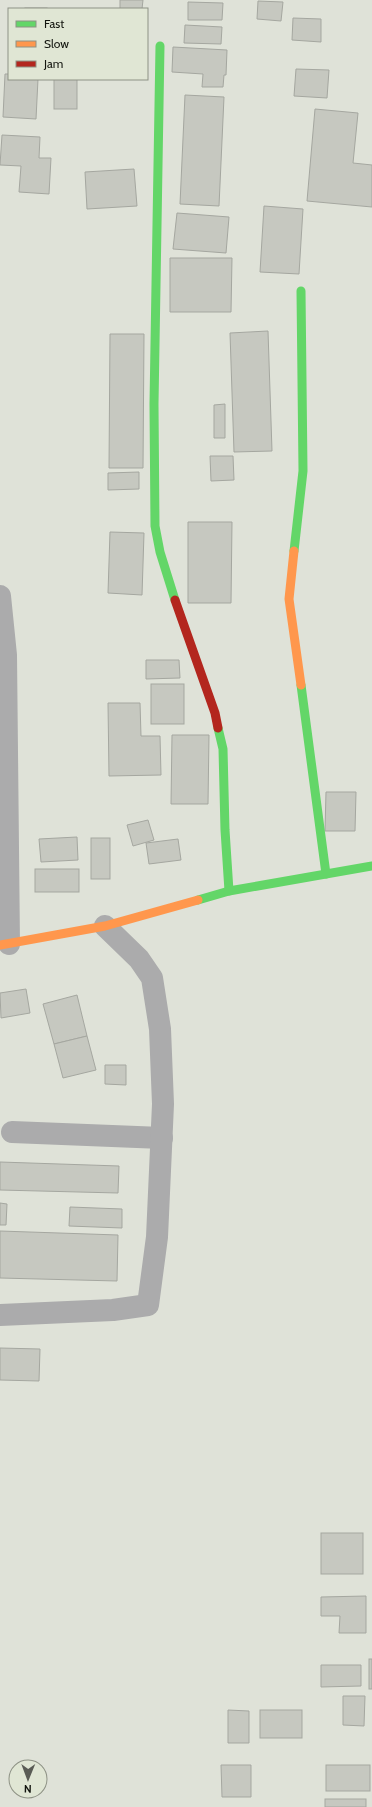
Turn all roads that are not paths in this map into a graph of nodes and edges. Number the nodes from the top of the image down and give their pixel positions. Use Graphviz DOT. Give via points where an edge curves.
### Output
graph roads {
  1 [pos="160,46"];
  2 [pos="301,291"];
  3 [pos="0,596"];
  4 [pos="372,866"];
  5 [pos="326,874"];
  6 [pos="230,891"];
  7 [pos="105,926"];
  8 [pos="4,944"];
  9 [pos="12,1132"];
  10 [pos="162,1138"];
  11 [pos="0,1315"];
  1 -- 6 [label="main road" via="154,404 155,526 168,580 221,734 224,830"];
  2 -- 5 [label="main road" via="303,471 289,599"];
  3 -- 8 [label="street" via="6,655"];
  4 -- 5 [label="main road"];
  5 -- 6 [label="main road"];
  6 -- 7 [label="main road"];
  7 -- 8 [label="main road"];
  7 -- 10 [label="street" via="139,959 152,978 160,1029"];
  9 -- 10 [label="street"];
  10 -- 11 [label="street" via="157,1237 148,1305 113,1310"];
}
